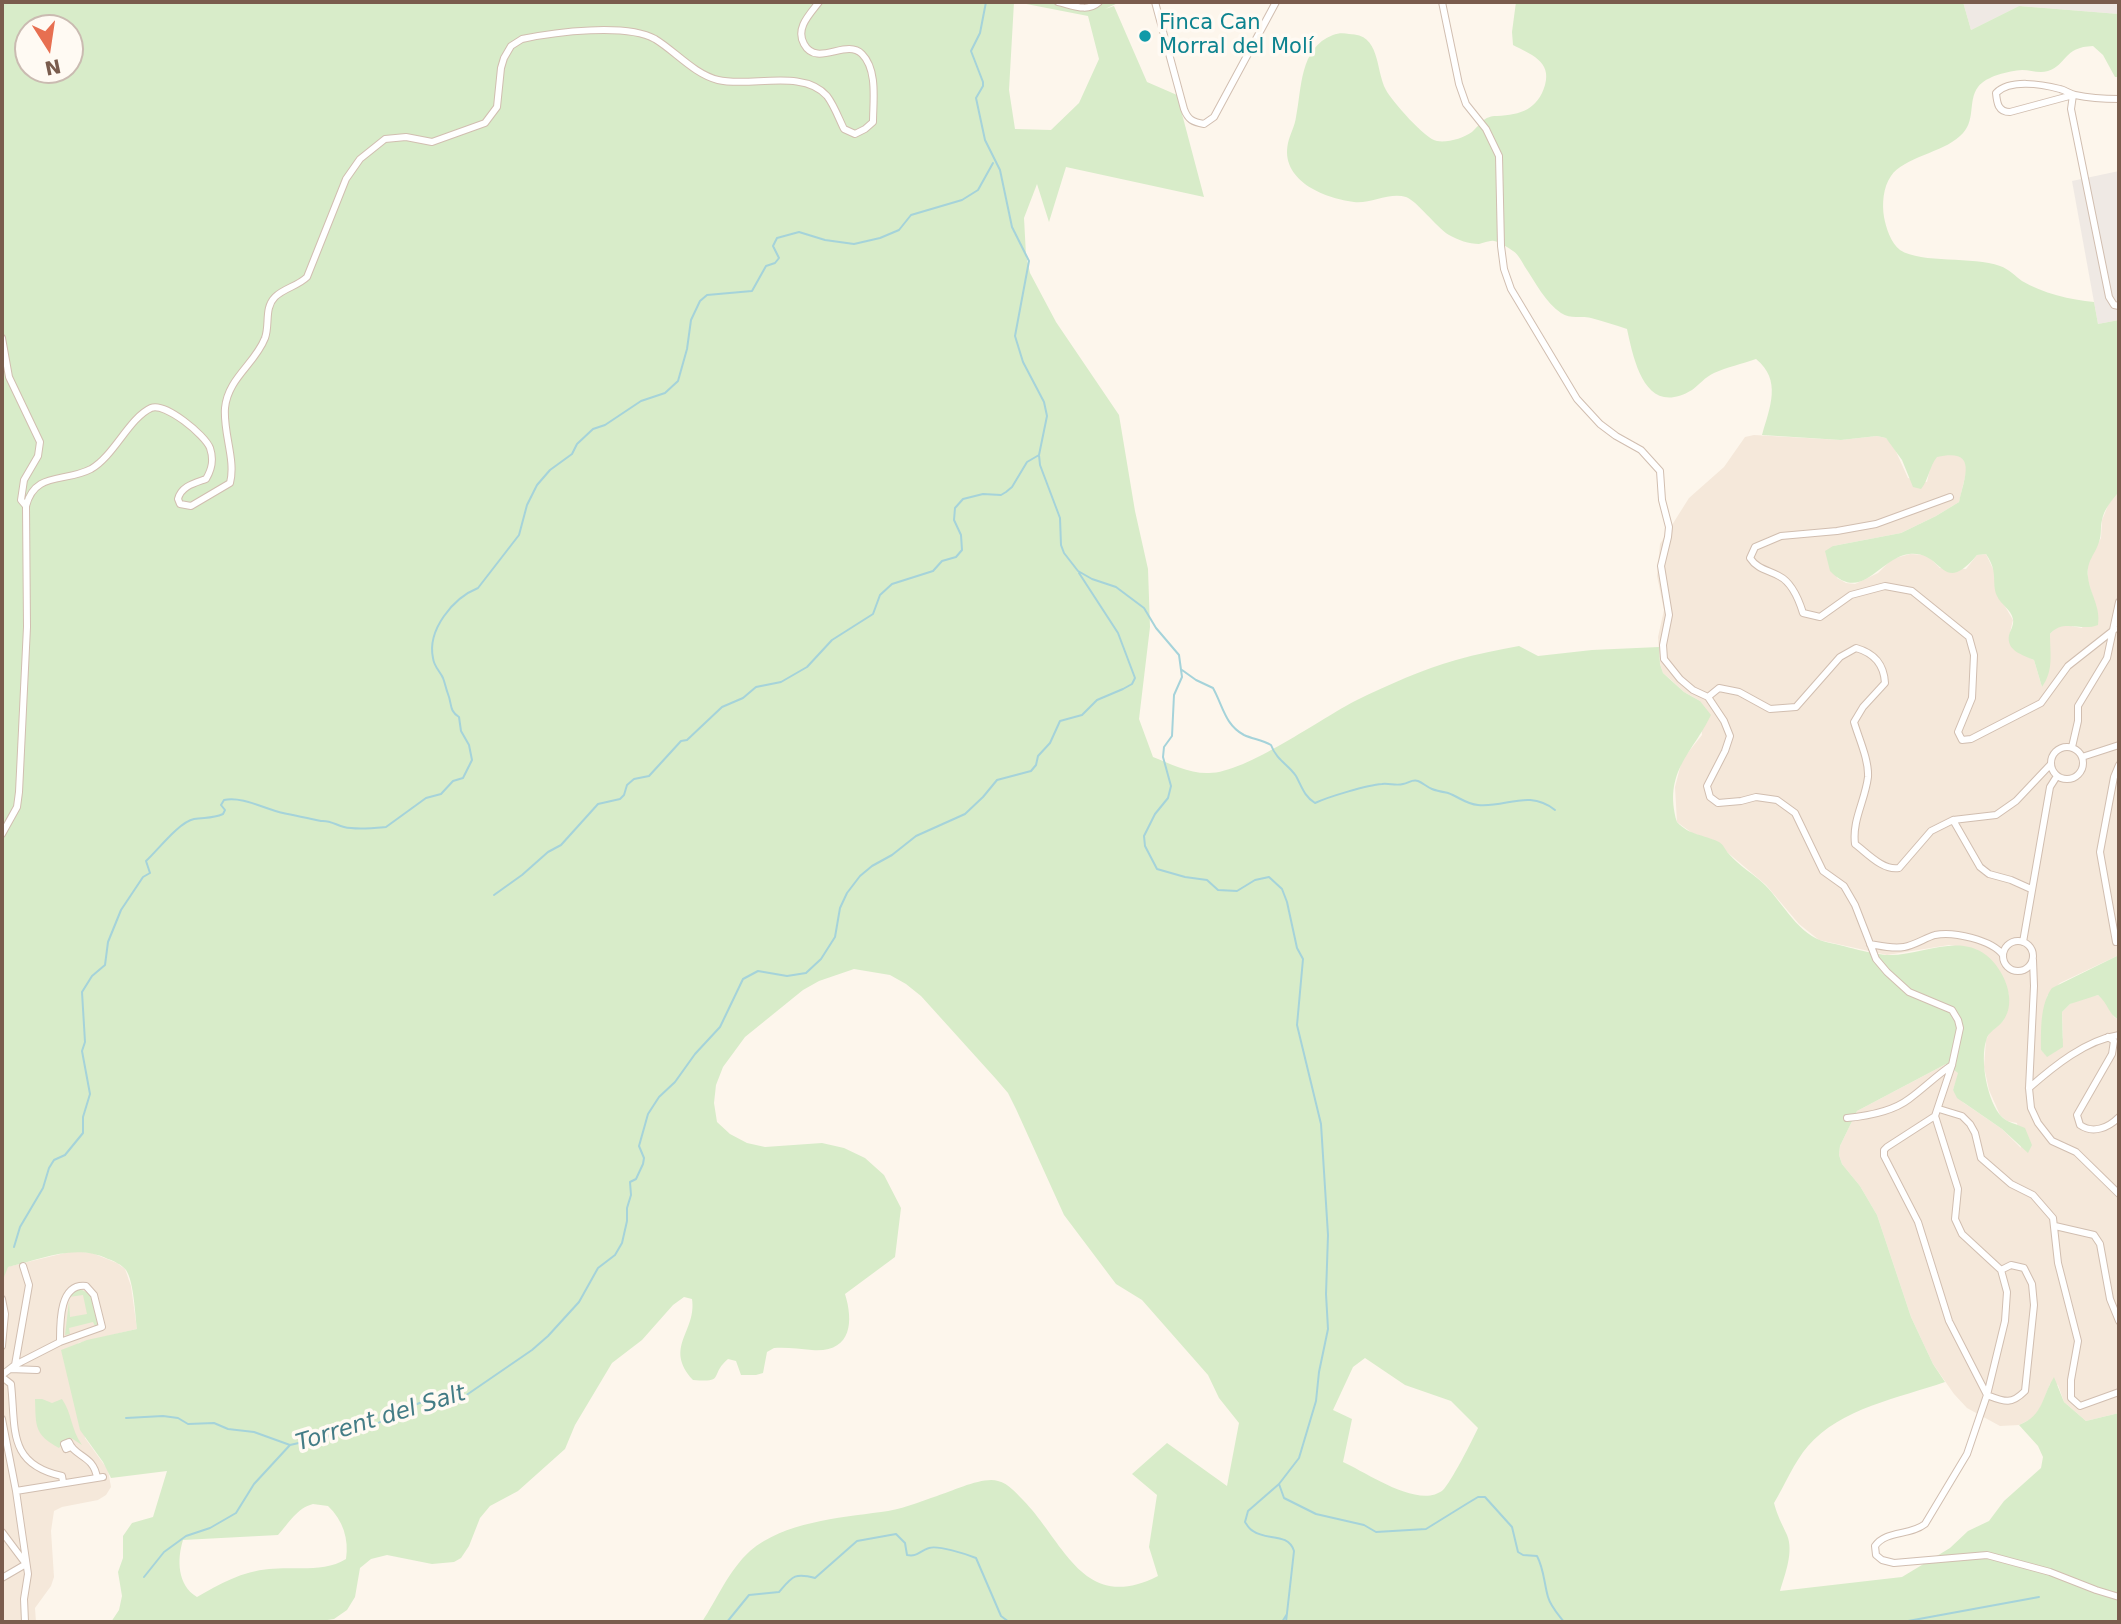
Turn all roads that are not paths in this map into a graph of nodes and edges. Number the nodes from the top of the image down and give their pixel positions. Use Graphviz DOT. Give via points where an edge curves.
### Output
graph roads {
  1 [pos="819,2"];
  2 [pos="1058,2"];
  3 [pos="1099,2"];
  4 [pos="1155,2"];
  5 [pos="1276,2"];
  6 [pos="1442,2"];
  7 [pos="2073,95"];
  8 [pos="2119,99"];
  9 [pos="2119,306"];
  10 [pos="2,338"];
  11 [pos="1950,497"];
  12 [pos="26,506"];
  13 [pos="2119,601"];
  14 [pos="2115,629"];
  15 [pos="1708,697"];
  16 [pos="2119,744"];
  17 [pos="2072,747"];
  18 [pos="2082,757"];
  19 [pos="2050,765"];
  20 [pos="2119,765"];
  21 [pos="2057,776"];
  22 [pos="1954,820"];
  23 [pos="2,834"];
  24 [pos="2031,889"];
  25 [pos="2023,942"];
  26 [pos="2116,942"];
  27 [pos="1870,944"];
  28 [pos="2003,955"];
  29 [pos="2033,960"];
  30 [pos="2119,1035"];
  31 [pos="2108,1037"];
  32 [pos="1952,1065"];
  33 [pos="2029,1088"];
  34 [pos="1939,1109"];
  35 [pos="1935,1116"];
  36 [pos="2119,1117"];
  37 [pos="1847,1118"];
  38 [pos="2119,1194"];
  39 [pos="2055,1226"];
  40 [pos="23,1266"];
  41 [pos="2001,1270"];
  42 [pos="2,1299"];
  43 [pos="2119,1321"];
  44 [pos="60,1342"];
  45 [pos="2,1346"];
  46 [pos="13,1367"];
  47 [pos="37,1370"];
  48 [pos="2,1376"];
  49 [pos="2119,1391"];
  50 [pos="1987,1395"];
  51 [pos="2,1419"];
  52 [pos="71,1447"];
  53 [pos="63,1482"];
  54 [pos="16,1491"];
  55 [pos="2,1532"];
  56 [pos="26,1564"];
  57 [pos="2,1578"];
  58 [pos="2119,1597"];
  59 [pos="25,1622"];
  1 -- 12 [label="street" via="802,24 803,44 817,54 853,49 862,53 872,73 873,122 865,130 855,134 844,129 820,89 800,82 716,80 643,33 606,30 522,39 504,58 498,107 485,123 432,142 385,139 352,168 307,277 273,299 266,336 231,385 225,415 230,483 191,506 180,504 180,492 206,479 212,457 205,439 160,407 143,414 92,468 39,484 29,492"];
  2 -- 3 [label="street" via="1084,9"];
  4 -- 5 [label="street" via="1184,109 1188,118 1204,124 1214,117"];
  6 -- 15 [label="street" via="1466,104 1486,128 1499,156 1501,246 1511,289 1577,398 1600,424 1641,450 1660,471 1669,527 1661,566 1669,615 1664,659 1680,679"];
  7 -- 7 [label="street" via="2060,89 2011,84 1996,93 1999,108 2010,113"];
  7 -- 8 [label="street"];
  7 -- 9 [label="street" via="2071,109 2109,297"];
  10 -- 12 [label="street" via="9,377 40,442 38,456 24,480 21,500"];
  11 -- 14 [label="street" via="1876,524 1781,537 1755,547 1750,558 1754,565 1782,577 1803,613 1820,617 1851,595 1885,586 1912,591 1969,637 1974,654 1972,698 1958,732 1962,740 2040,703 2068,666"];
  12 -- 23 [label="street" via="27,627 19,792 17,807"];
  13 -- 14 [label="street"];
  14 -- 17 [label="street" via="2106,658 2078,706"];
  15 -- 22 [label="street" via="1719,688 1740,692 1770,709 1796,707 1840,657 1856,648 1869,651 1884,669 1885,683 1854,722 1868,776 1853,830 1855,844 1879,863 1899,868 1931,831"];
  15 -- 27 [label="street" via="1730,736 1707,786 1710,797 1718,803 1756,797 1777,800 1795,813 1823,871 1843,886 1855,905"];
  16 -- 18 [label="street"];
  17 -- 18 [label="street"];
  17 -- 19 [label="street" via="2056,750"];
  18 -- 21 [label="street" via="2076,776"];
  19 -- 21 [label="street"];
  19 -- 22 [label="street" via="1996,815"];
  20 -- 26 [label="street" via="2100,852"];
  21 -- 24 [label="street" via="2050,787"];
  22 -- 24 [label="street" via="1980,867"];
  24 -- 25 [label="street"];
  25 -- 28 [label="street" via="2010,943"];
  25 -- 29 [label="street" via="2033,951"];
  27 -- 28 [label="street" via="1905,947 1954,933 1998,948"];
  27 -- 32 [label="street" via="1887,972 1909,992 1952,1010 1960,1028"];
  28 -- 29 [label="street" via="2005,964 2018,971"];
  29 -- 33 [label="street"];
  30 -- 31 [label="street"];
  31 -- 33 [label="street" via="2054,1066"];
  31 -- 36 [label="street" via="2114,1041 2112,1054 2077,1115 2087,1130 2098,1130"];
  32 -- 34 [label="street"];
  32 -- 37 [label="street" via="1907,1101 1868,1116"];
  33 -- 38 [label="street" via="2031,1108 2052,1141 2076,1152"];
  34 -- 35 [label="street"];
  34 -- 39 [label="street" via="1962,1116 1970,1124 1981,1158 2011,1184 2033,1195"];
  35 -- 41 [label="street" via="1958,1189 1955,1219 1962,1234"];
  35 -- 50 [label="street" via="1887,1147 1884,1156 1918,1222 1949,1321"];
  39 -- 43 [label="street" via="2094,1235"];
  39 -- 49 [label="street" via="2058,1263 2078,1340 2071,1398 2080,1406"];
  40 -- 46 [label="street" via="29,1285"];
  41 -- 50 [label="street" via="2007,1292 2005,1321"];
  41 -- 50 [label="street" via="2011,1265 2024,1268 2032,1284 2025,1391 2016,1400"];
  42 -- 45 [label="street"];
  44 -- 44 [label="street" via="67,1293 73,1287 86,1286 94,1295 102,1327"];
  44 -- 46 [label="street"];
  46 -- 47 [label="street"];
  46 -- 48 [label="street"];
  48 -- 53 [label="street" via="11,1384 19,1448 39,1469 62,1476"];
  50 -- 58 [label="street" via="1967,1454 1932,1514 1916,1531 1879,1541 1876,1555 1894,1563 1987,1555"];
  51 -- 54 [label="street"];
  52 -- 53 [label="street" via="92,1463 100,1478"];
  53 -- 54 [label="street"];
  54 -- 56 [label="street"];
  55 -- 56 [label="street"];
  56 -- 57 [label="street"];
  56 -- 59 [label="street"];
}
